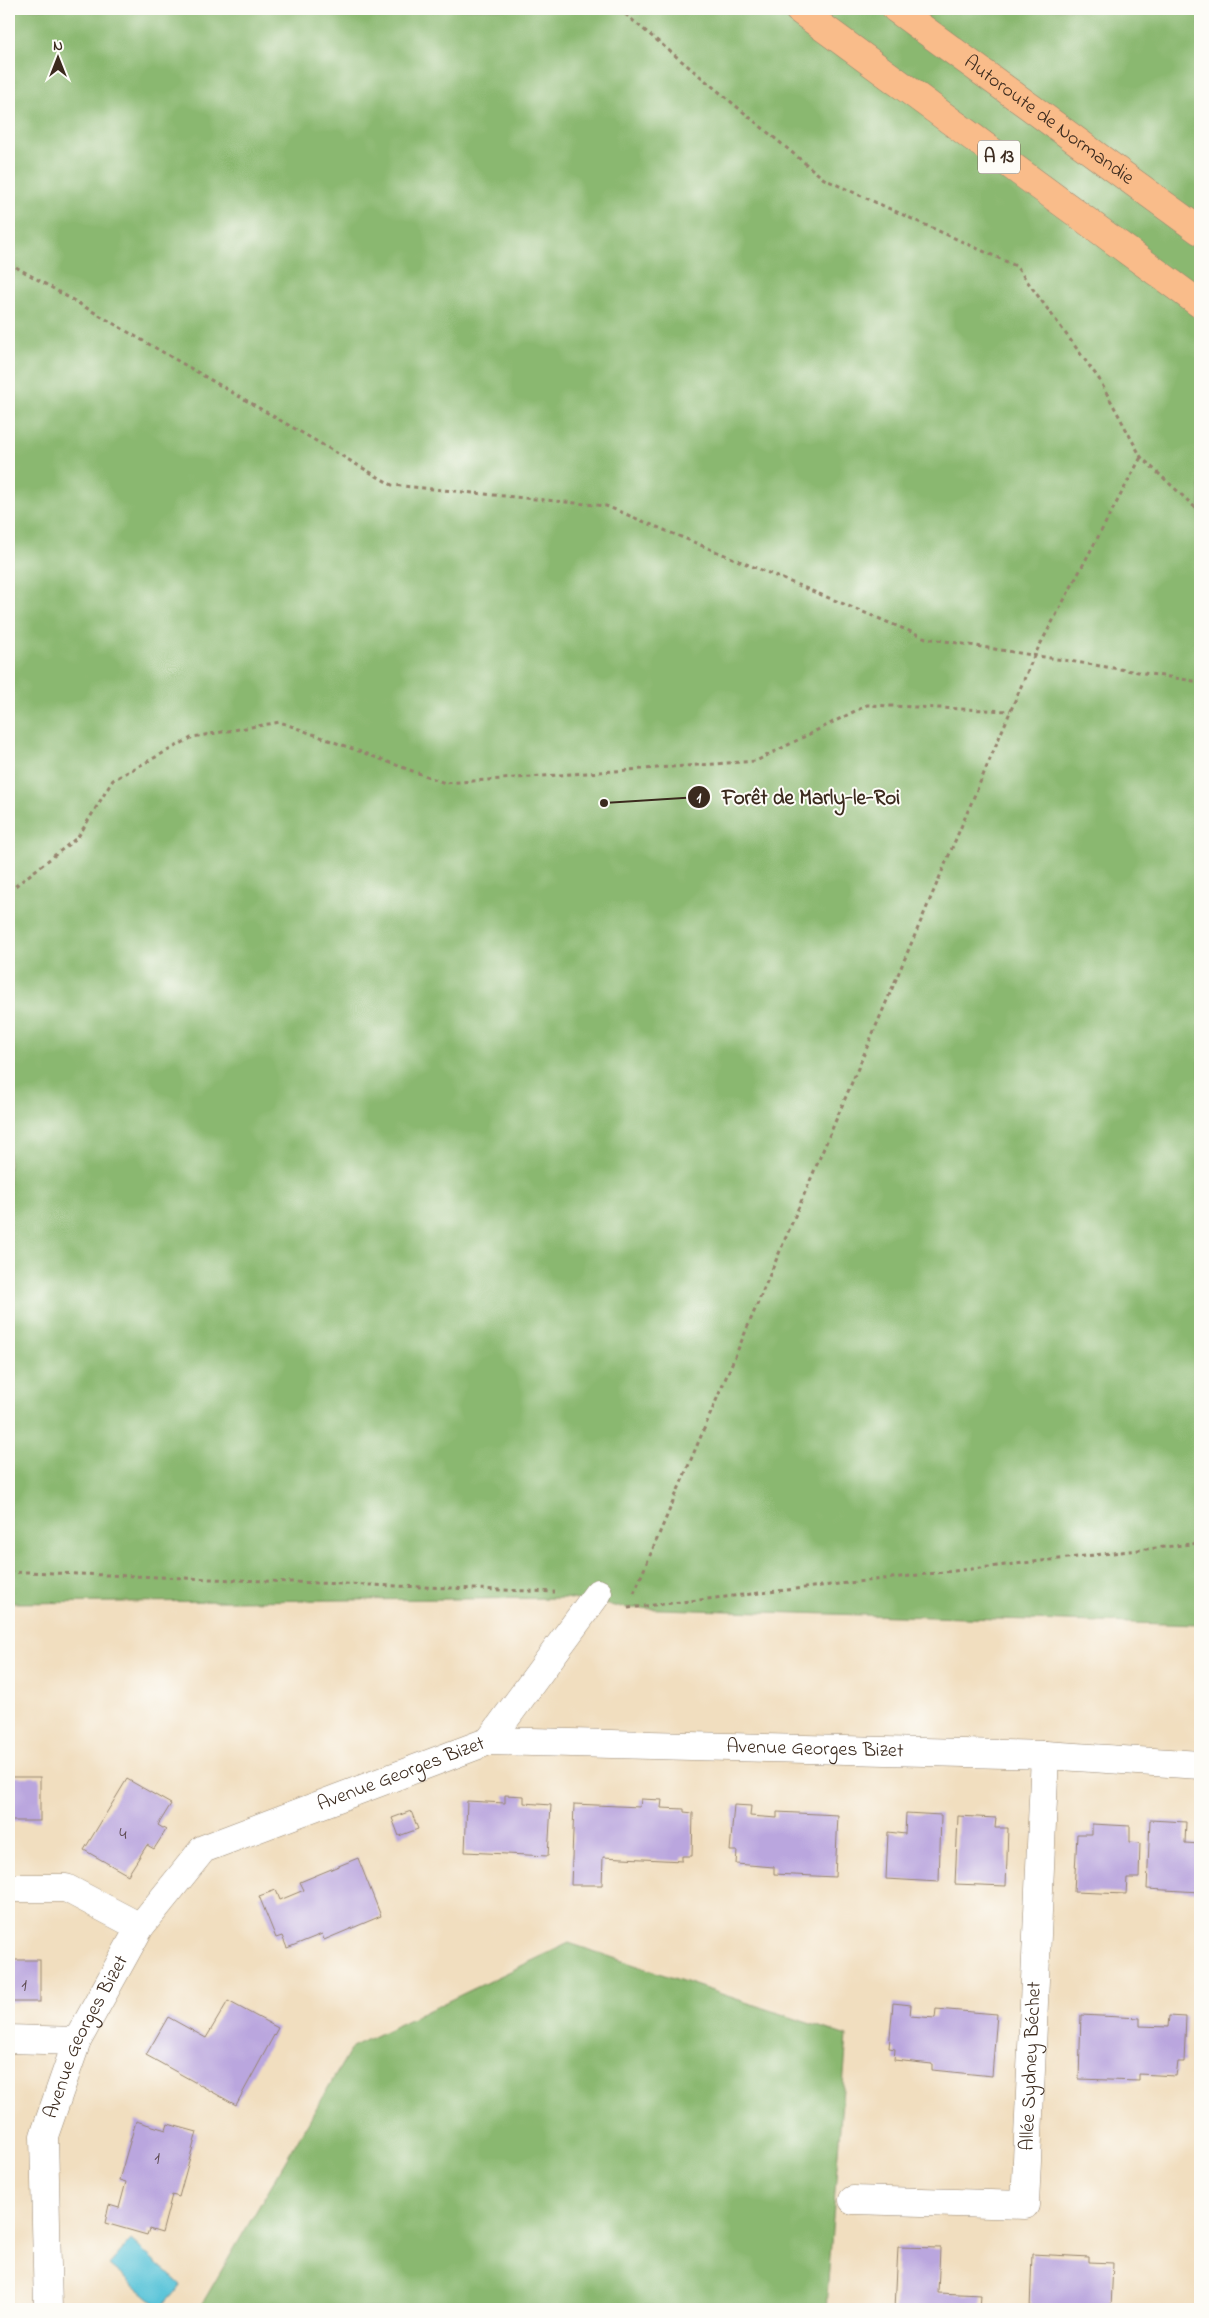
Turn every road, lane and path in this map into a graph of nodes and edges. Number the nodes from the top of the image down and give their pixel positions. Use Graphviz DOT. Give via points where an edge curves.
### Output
graph roads {
  1 [pos="619,9"];
  2 [pos="798,9"];
  3 [pos="896,9"];
  4 [pos="1200,231"];
  5 [pos="9,262"];
  6 [pos="1200,304"];
  7 [pos="1141,457"];
  8 [pos="1200,512"];
  9 [pos="1034,656"];
  10 [pos="1200,682"];
  11 [pos="1010,711"];
  12 [pos="9,891"];
  13 [pos="598,1594"];
  14 [pos="628,1608"];
  15 [pos="489,1741"];
  16 [pos="1045,1755"];
  17 [pos="1200,1765"];
  18 [pos="9,1888"];
  19 [pos="140,1927"];
  20 [pos="9,2039"];
  21 [pos="77,2041"];
  22 [pos="853,2200"];
  23 [pos="48,2309"];
  1 -- 7 [label="path" via="824,178 1016,266 1099,379"];
  2 -- 6 [label="highway, A 13"];
  3 -- 4 [label="highway, Autoroute de Normandie"];
  5 -- 9 [label="path" via="392,485 606,506 926,638"];
  7 -- 8 [label="path"];
  7 -- 9 [label="path"];
  9 -- 10 [label="path"];
  9 -- 11 [label="path"];
  11 -- 12 [label="path" via="867,705 756,761 445,783 280,722 193,736 113,780 78,837"];
  11 -- 14 [label="path"];
  13 -- 15 [label="street"];
  15 -- 16 [label="street, Avenue Georges Bizet"];
  15 -- 19 [label="street, Avenue Georges Bizet" via="203,1849"];
  16 -- 17 [label="street, Avenue Georges Bizet"];
  16 -- 22 [label="street, Allée Sydney Béchet" via="1024,2205"];
  18 -- 19 [label="street" via="66,1888"];
  19 -- 21 [label="street, Avenue Georges Bizet"];
  20 -- 21 [label="street"];
  21 -- 23 [label="street, Avenue Georges Bizet" via="44,2136"];
}
